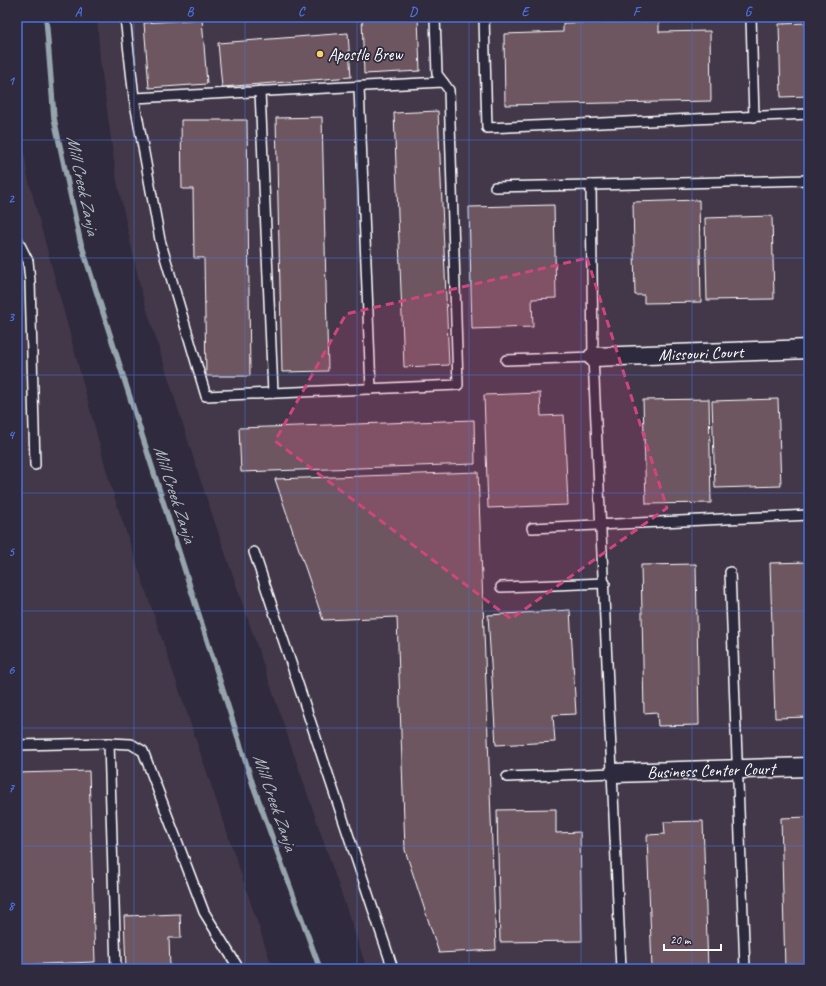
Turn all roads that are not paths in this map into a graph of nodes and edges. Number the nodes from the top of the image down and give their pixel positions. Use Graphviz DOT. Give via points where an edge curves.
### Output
graph roads {
  1 [pos="125,17"];
  2 [pos="434,17"];
  3 [pos="484,17"];
  4 [pos="750,17"];
  5 [pos="443,82"];
  6 [pos="359,87"];
  7 [pos="260,91"];
  8 [pos="134,98"];
  9 [pos="809,114"];
  10 [pos="754,116"];
  11 [pos="809,180"];
  12 [pos="591,185"];
  13 [pos="495,187"];
  14 [pos="17,239"];
  15 [pos="809,349"];
  16 [pos="593,356"];
  17 [pos="506,360"];
  18 [pos="372,389"];
  19 [pos="273,393"];
  20 [pos="35,465"];
  21 [pos="809,515"];
  22 [pos="602,525"];
  23 [pos="532,528"];
  24 [pos="254,552"];
  25 [pos="730,572"];
  26 [pos="605,583"];
  27 [pos="501,587"];
  28 [pos="109,743"];
  29 [pos="17,745"];
  30 [pos="809,767"];
  31 [pos="738,770"];
  32 [pos="614,773"];
  33 [pos="507,777"];
  34 [pos="116,969"];
  35 [pos="239,969"];
  36 [pos="393,969"];
  37 [pos="621,969"];
  38 [pos="745,969"];
  1 -- 8 [label="lane"];
  2 -- 5 [label="lane" via="437,74"];
  3 -- 10 [label="lane" via="486,128"];
  4 -- 10 [label="lane"];
  5 -- 6 [label="lane"];
  5 -- 18 [label="lane" via="449,90 458,386"];
  6 -- 7 [label="lane"];
  6 -- 18 [label="lane"];
  7 -- 8 [label="lane"];
  7 -- 19 [label="lane"];
  8 -- 19 [label="lane" via="160,240 206,396"];
  9 -- 10 [label="lane"];
  11 -- 12 [label="lane"];
  12 -- 13 [label="lane"];
  12 -- 16 [label="lane"];
  14 -- 20 [label="lane" via="28,260 30,281"];
  15 -- 16 [label="street, Missouri Court"];
  16 -- 17 [label="lane"];
  16 -- 22 [label="lane"];
  18 -- 19 [label="lane"];
  21 -- 22 [label="lane"];
  22 -- 23 [label="lane"];
  22 -- 26 [label="lane"];
  24 -- 36 [label="lane"];
  25 -- 31 [label="lane"];
  26 -- 27 [label="lane"];
  26 -- 32 [label="lane"];
  28 -- 29 [label="lane"];
  28 -- 34 [label="lane"];
  28 -- 35 [label="lane" via="131,744 143,751 204,912"];
  30 -- 31 [label="street, Business Center Court"];
  31 -- 32 [label="street, Business Center Court"];
  31 -- 38 [label="lane"];
  32 -- 33 [label="lane"];
  32 -- 37 [label="lane"];
}
